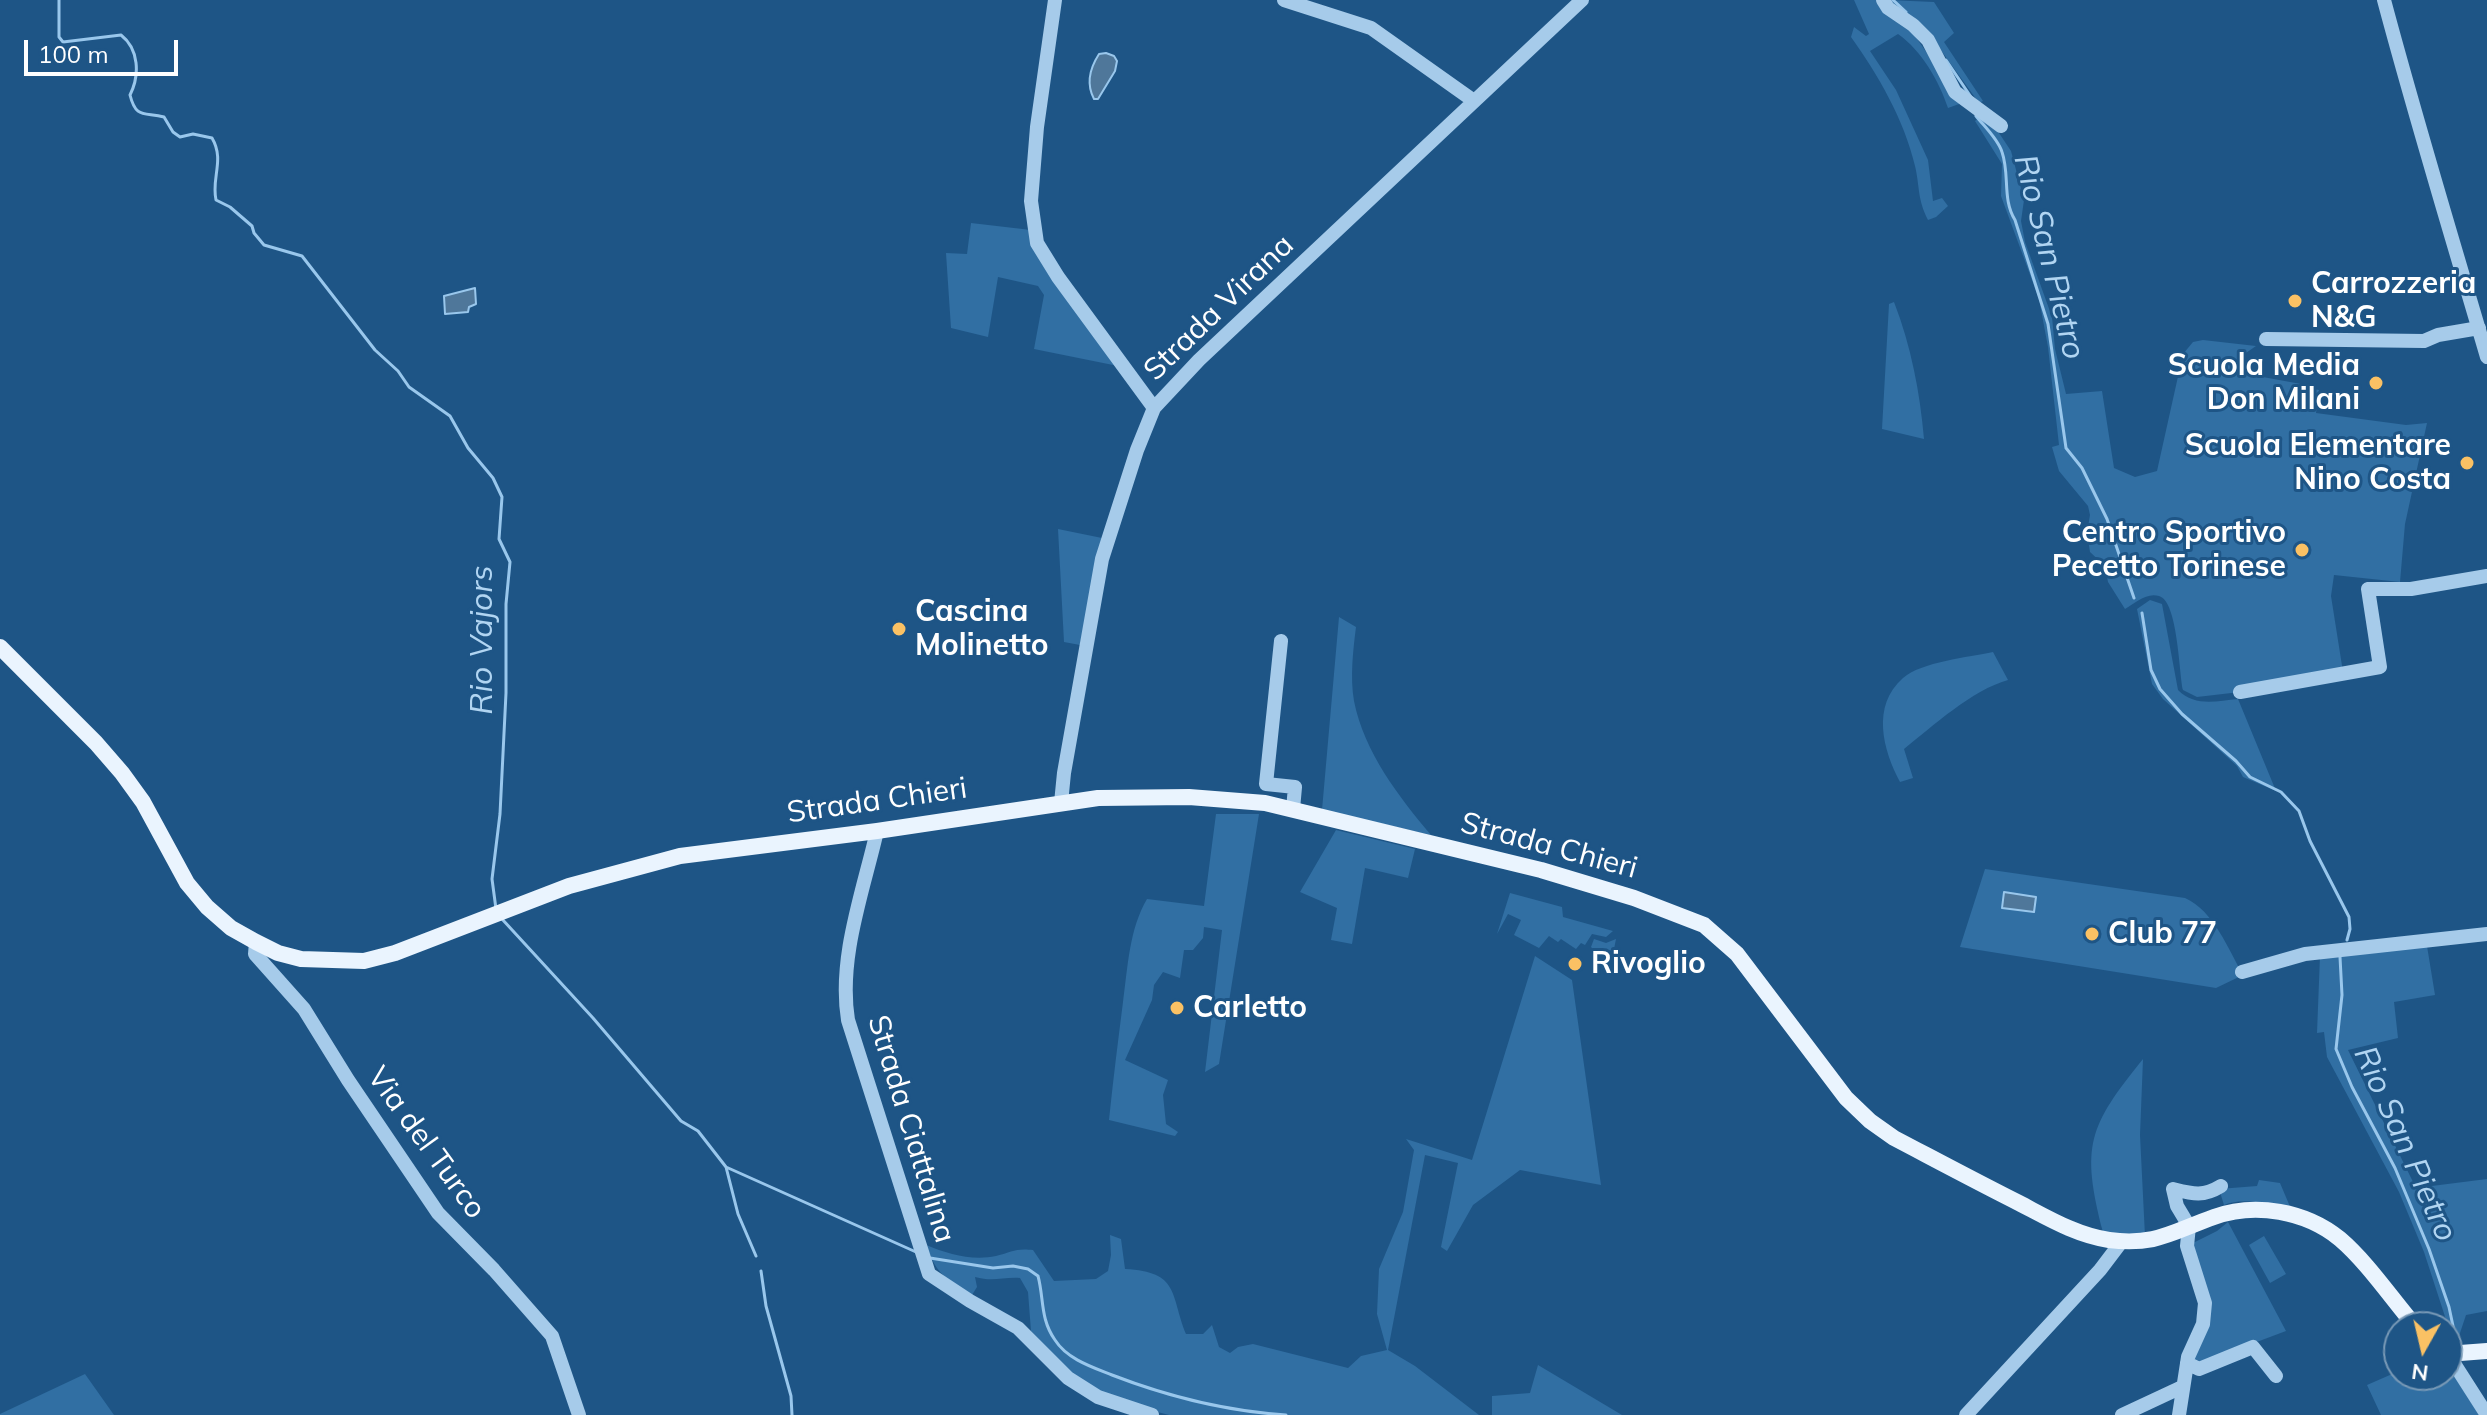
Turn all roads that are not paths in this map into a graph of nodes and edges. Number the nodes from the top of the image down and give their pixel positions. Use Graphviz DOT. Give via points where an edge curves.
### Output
graph roads {
  1 [pos="1055,0"];
  2 [pos="1284,0"];
  3 [pos="1582,0"];
  4 [pos="1883,0"];
  5 [pos="2384,0"];
  6 [pos="1474,101"];
  7 [pos="2001,126"];
  8 [pos="2479,328"];
  9 [pos="2266,339"];
  10 [pos="2487,357"];
  11 [pos="1154,408"];
  12 [pos="2487,576"];
  13 [pos="1281,641"];
  14 [pos="0,647"];
  15 [pos="2240,692"];
  16 [pos="1061,803"];
  17 [pos="1293,809"];
  18 [pos="877,831"];
  19 [pos="2487,934"];
  20 [pos="256,942"];
  21 [pos="2242,972"];
  22 [pos="2221,1186"];
  23 [pos="2189,1226"];
  24 [pos="2122,1241"];
  25 [pos="2402,1311"];
  26 [pos="2487,1351"];
  27 [pos="2463,1353"];
  28 [pos="2187,1363"];
  29 [pos="2276,1376"];
  30 [pos="2463,1377"];
  31 [pos="2182,1387"];
  32 [pos="579,1415"];
  33 [pos="1152,1415"];
  34 [pos="1966,1415"];
  35 [pos="2122,1415"];
  36 [pos="2179,1415"];
  37 [pos="2487,1415"];
  1 -- 11 [label="street" via="1031,201 1037,243"];
  2 -- 6 [label="street" via="1371,28"];
  3 -- 6 [label="street, Strada Virana"];
  4 -- 7 [label="street" via="1928,40 1955,92"];
  5 -- 8 [label="street"];
  6 -- 11 [label="street, Strada Virana"];
  8 -- 9 [label="street" via="2424,341"];
  8 -- 10 [label="street"];
  11 -- 16 [label="street, Strada Virana" via="1102,559"];
  12 -- 15 [label="street" via="2411,589 2368,589 2380,667"];
  13 -- 17 [label="street" via="1266,784 1295,787"];
  14 -- 20 [label="main road, Strada Chieri" via="122,773 187,883 207,907"];
  16 -- 17 [label="main road, Strada Chieri" via="1189,797"];
  16 -- 18 [label="main road, Strada Chieri"];
  17 -- 24 [label="main road, Strada Chieri" via="1541,870 1704,925 1737,954 1846,1098 1870,1121 2071,1230"];
  18 -- 20 [label="main road, Strada Chieri" via="680,856 569,886 364,961 301,959"];
  18 -- 33 [label="street, Strada Ciattalina" via="844,994 929,1274 1018,1328 1068,1378 1098,1397"];
  19 -- 21 [label="street" via="2305,954"];
  20 -- 32 [label="street, Via del Turco" via="255,954 304,1009 438,1213 552,1336"];
  22 -- 23 [label="street" via="2209,1194 2173,1189"];
  23 -- 24 [label="main road, Strada Chieri" via="2167,1238"];
  23 -- 25 [label="main road, Strada Chieri" via="2243,1209 2315,1223 2342,1241"];
  23 -- 28 [label="street" via="2187,1246 2205,1303 2203,1324"];
  24 -- 34 [label="street"];
  26 -- 27 [label="main road"];
  28 -- 29 [label="street" via="2199,1369 2253,1347"];
  28 -- 31 [label="street"];
  30 -- 37 [label="street"];
  31 -- 35 [label="street"];
  31 -- 36 [label="street"];
}
